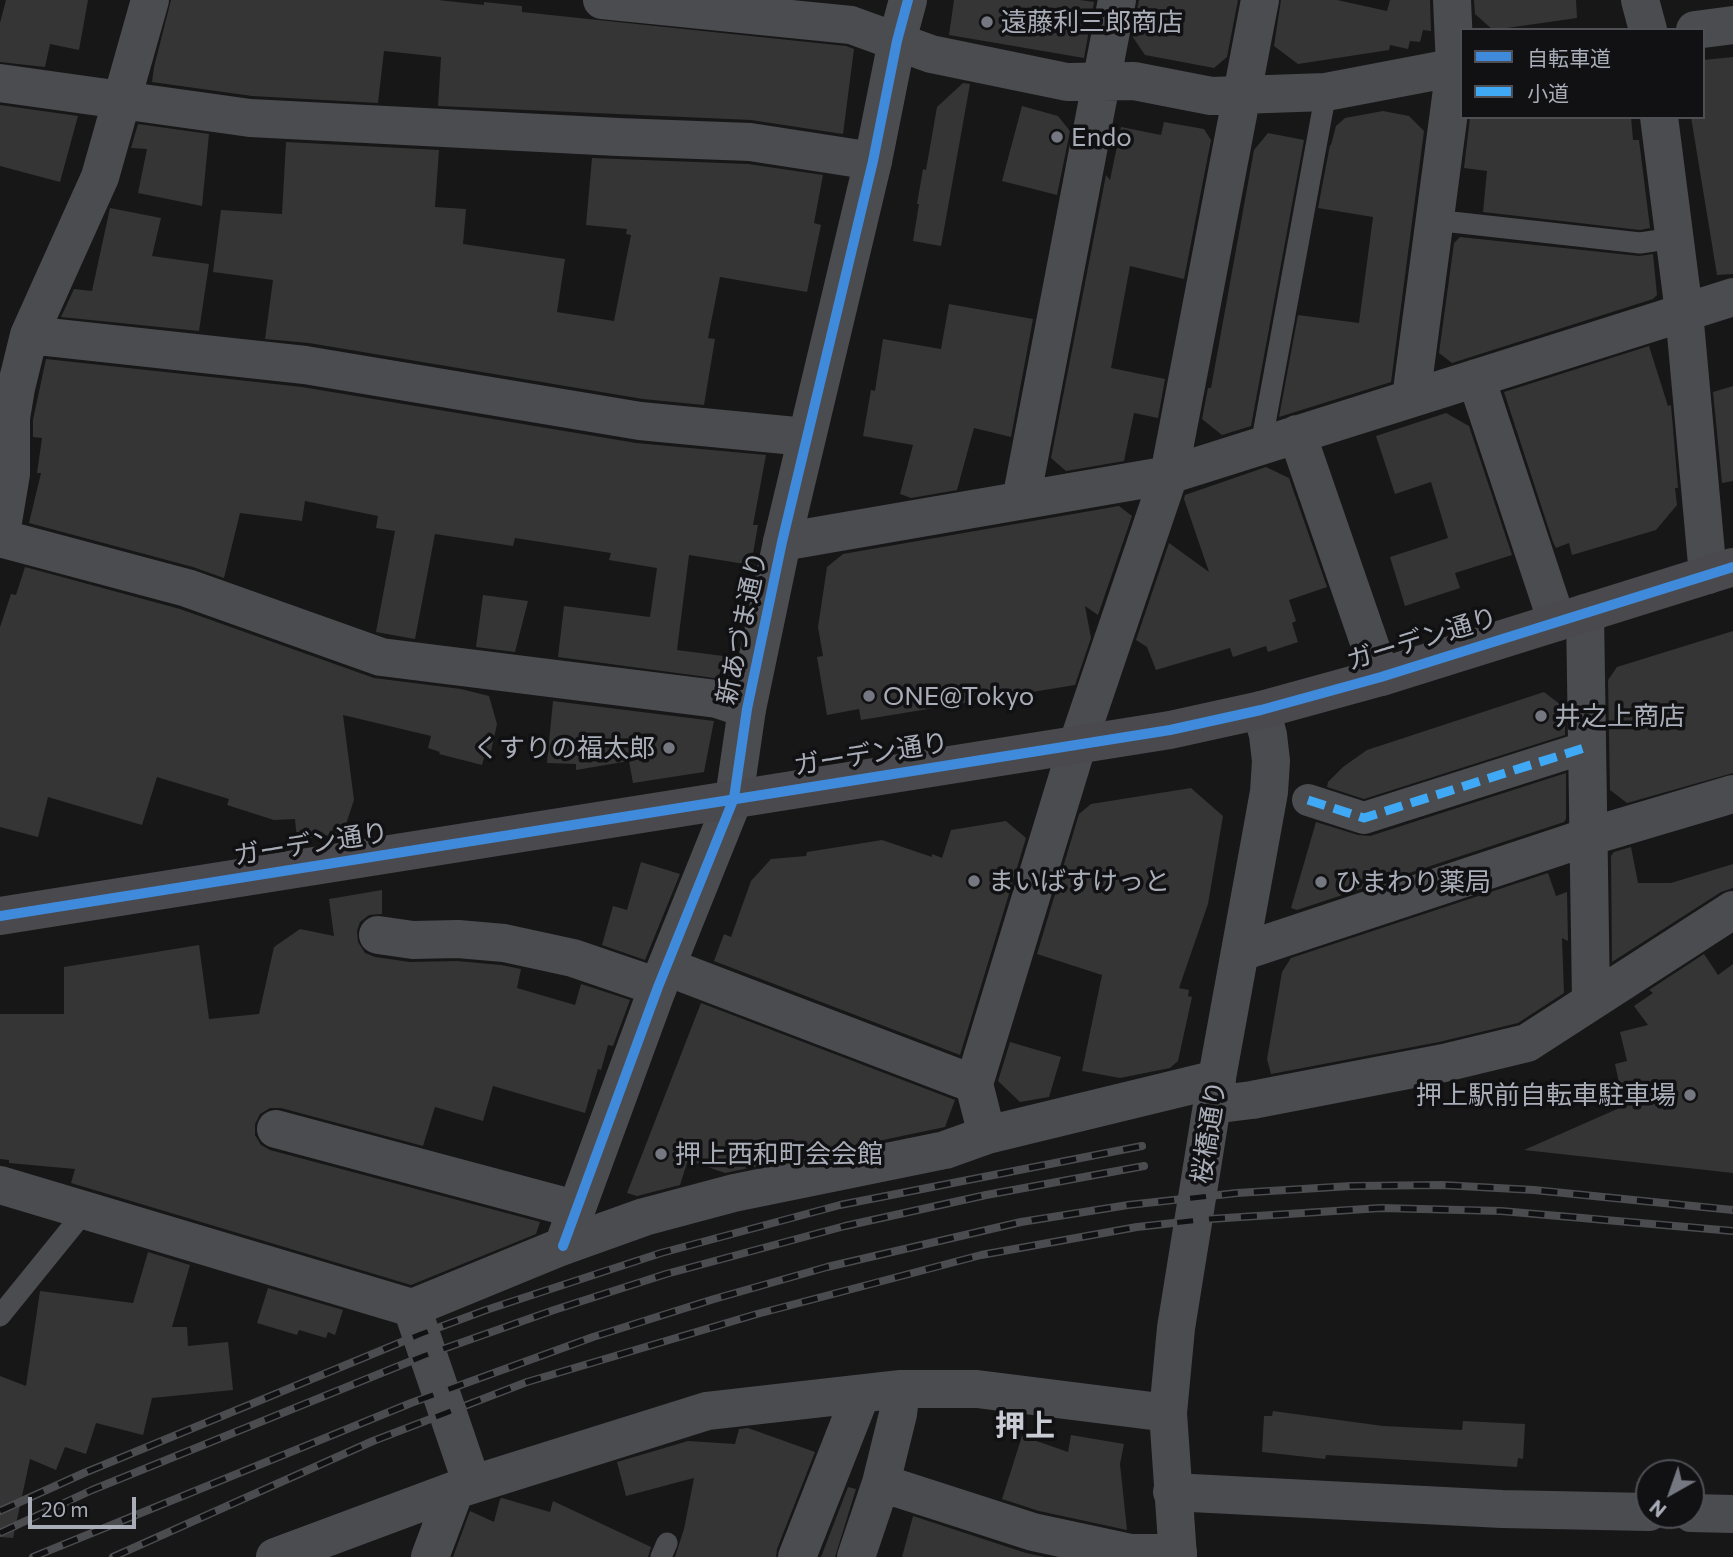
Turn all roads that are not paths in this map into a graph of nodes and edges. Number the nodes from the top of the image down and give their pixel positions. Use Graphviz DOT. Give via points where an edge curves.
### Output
graph roads {
  1 [pos="150,0"];
  2 [pos="602,0"];
  3 [pos="908,0"];
  4 [pos="1117,0"];
  5 [pos="1260,0"];
  6 [pos="1452,0"];
  7 [pos="1640,0"];
  8 [pos="1733,24"];
  9 [pos="1647,28"];
  10 [pos="1705,28"];
  11 [pos="897,41"];
  12 [pos="1458,66"];
  13 [pos="1101,81"];
  14 [pos="0,83"];
  15 [pos="1326,92"];
  16 [pos="1242,95"];
  17 [pos="123,100"];
  18 [pos="1659,119"];
  19 [pos="873,160"];
  20 [pos="1434,220"];
  21 [pos="1674,238"];
  22 [pos="1733,297"];
  23 [pos="1684,312"];
  24 [pos="29,335"];
  25 [pos="1476,378"];
  26 [pos="1411,398"];
  27 [pos="5,418"];
  28 [pos="1297,434"];
  29 [pos="806,437"];
  30 [pos="1261,445"];
  31 [pos="1169,475"];
  32 [pos="1021,500"];
  33 [pos="0,538"];
  34 [pos="782,542"];
  35 [pos="1721,571"];
  36 [pos="1571,618"];
  37 [pos="1381,677"];
  38 [pos="747,709"];
  39 [pos="1261,710"];
  40 [pos="1078,743"];
  41 [pos="1587,747"];
  42 [pos="1733,794"];
  43 [pos="734,798"];
  44 [pos="1308,800"];
  45 [pos="1588,837"];
  46 [pos="1733,910"];
  47 [pos="0,916"];
  48 [pos="378,935"];
  49 [pos="1241,952"];
  50 [pos="662,977"];
  51 [pos="1591,1000"];
  52 [pos="974,1084"];
  53 [pos="1214,1092"];
  54 [pos="275,1129"];
  55 [pos="986,1135"];
  56 [pos="0,1185"];
  57 [pos="575,1209"];
  58 [pos="85,1211"];
  59 [pos="562,1246"];
  60 [pos="412,1308"];
  61 [pos="0,1316"];
  62 [pos="901,1389"];
  63 [pos="861,1394"];
  64 [pos="1168,1413"];
  65 [pos="881,1483"];
  66 [pos="463,1487"];
  67 [pos="1172,1492"];
  68 [pos="1635,1512"];
  69 [pos="1705,1513"];
  70 [pos="1733,1514"];
  71 [pos="1178,1555"];
  72 [pos="275,1557"];
  73 [pos="430,1557"];
  74 [pos="797,1557"];
  75 [pos="856,1557"];
  1 -- 17 [label="street"];
  2 -- 11 [label="street" via="851,24"];
  3 -- 11 [label="street, 新あづま通り"];
  4 -- 13 [label="street"];
  5 -- 16 [label="street"];
  6 -- 12 [label="street"];
  7 -- 9 [label="street"];
  8 -- 10 [label="street"];
  11 -- 13 [label="street" via="931,54 1067,82"];
  11 -- 19 [label="street, 新あづま通り"];
  12 -- 15 [label="street"];
  12 -- 20 [label="street"];
  13 -- 16 [label="street" via="1133,81 1211,96"];
  13 -- 32 [label="street"];
  14 -- 17 [label="street"];
  15 -- 16 [label="street"];
  15 -- 30 [label="lane"];
  16 -- 31 [label="street"];
  17 -- 19 [label="street" via="250,118 750,142"];
  17 -- 24 [label="street" via="100,177"];
  18 -- 21 [label="street"];
  19 -- 29 [label="street, 新あづま通り"];
  20 -- 21 [label="lane" via="1640,243"];
  20 -- 26 [label="street"];
  21 -- 23 [label="street"];
  22 -- 23 [label="street"];
  23 -- 25 [label="street"];
  23 -- 35 [label="street"];
  24 -- 27 [label="street"];
  24 -- 29 [label="street" via="305,365 640,421"];
  25 -- 26 [label="street"];
  25 -- 36 [label="street"];
  26 -- 28 [label="street"];
  27 -- 33 [label="street" via="11,474"];
  28 -- 30 [label="street"];
  28 -- 37 [label="street"];
  29 -- 34 [label="street, 新あづま通り"];
  30 -- 31 [label="street"];
  31 -- 32 [label="street"];
  31 -- 40 [label="street"];
  32 -- 34 [label="street"];
  33 -- 38 [label="street" via="187,587 381,657 717,699"];
  34 -- 38 [label="street, 新あづま通り"];
  35 -- 36 [label="main road, ガーデン通り"];
  36 -- 37 [label="main road, ガーデン通り"];
  36 -- 41 [label="street"];
  37 -- 39 [label="main road, ガーデン通り"];
  38 -- 43 [label="street, 新あづま通り"];
  39 -- 40 [label="main road, ガーデン通り" via="1170,730"];
  39 -- 49 [label="street, 桜橋通り" via="1271,761 1269,792"];
  40 -- 43 [label="main road, ガーデン通り"];
  40 -- 52 [label="street"];
  41 -- 44 [label="street" via="1364,818"];
  41 -- 45 [label="street"];
  42 -- 45 [label="street"];
  43 -- 47 [label="main road, ガーデン通り"];
  43 -- 50 [label="street, 新あづま通り"];
  45 -- 49 [label="street"];
  45 -- 51 [label="street"];
  46 -- 51 [label="street"];
  48 -- 50 [label="street" via="504,943"];
  49 -- 53 [label="street, 桜橋通り"];
  50 -- 52 [label="street"];
  50 -- 57 [label="street, 新あづま通り"];
  51 -- 53 [label="street" via="1527,1042 1444,1063 1252,1100"];
  52 -- 55 [label="street"];
  53 -- 55 [label="street"];
  53 -- 64 [label="street, 桜橋通り" via="1176,1328"];
  54 -- 57 [label="street"];
  55 -- 59 [label="street" via="945,1150 734,1193 644,1217"];
  56 -- 58 [label="street"];
  57 -- 59 [label="street, 新あづま通り"];
  58 -- 60 [label="street"];
  58 -- 61 [label="lane"];
  59 -- 60 [label="street"];
  60 -- 66 [label="street"];
  62 -- 63 [label="street"];
  62 -- 64 [label="street" via="977,1389"];
  62 -- 65 [label="street"];
  63 -- 66 [label="street" via="707,1411"];
  63 -- 74 [label="street"];
  64 -- 67 [label="street, 桜橋通り"];
  65 -- 71 [label="street" via="1033,1532 1130,1553"];
  65 -- 75 [label="street"];
  66 -- 72 [label="street"];
  66 -- 73 [label="street"];
  67 -- 68 [label="street"];
  67 -- 71 [label="street, 桜橋通り"];
  69 -- 70 [label="street"];
}
